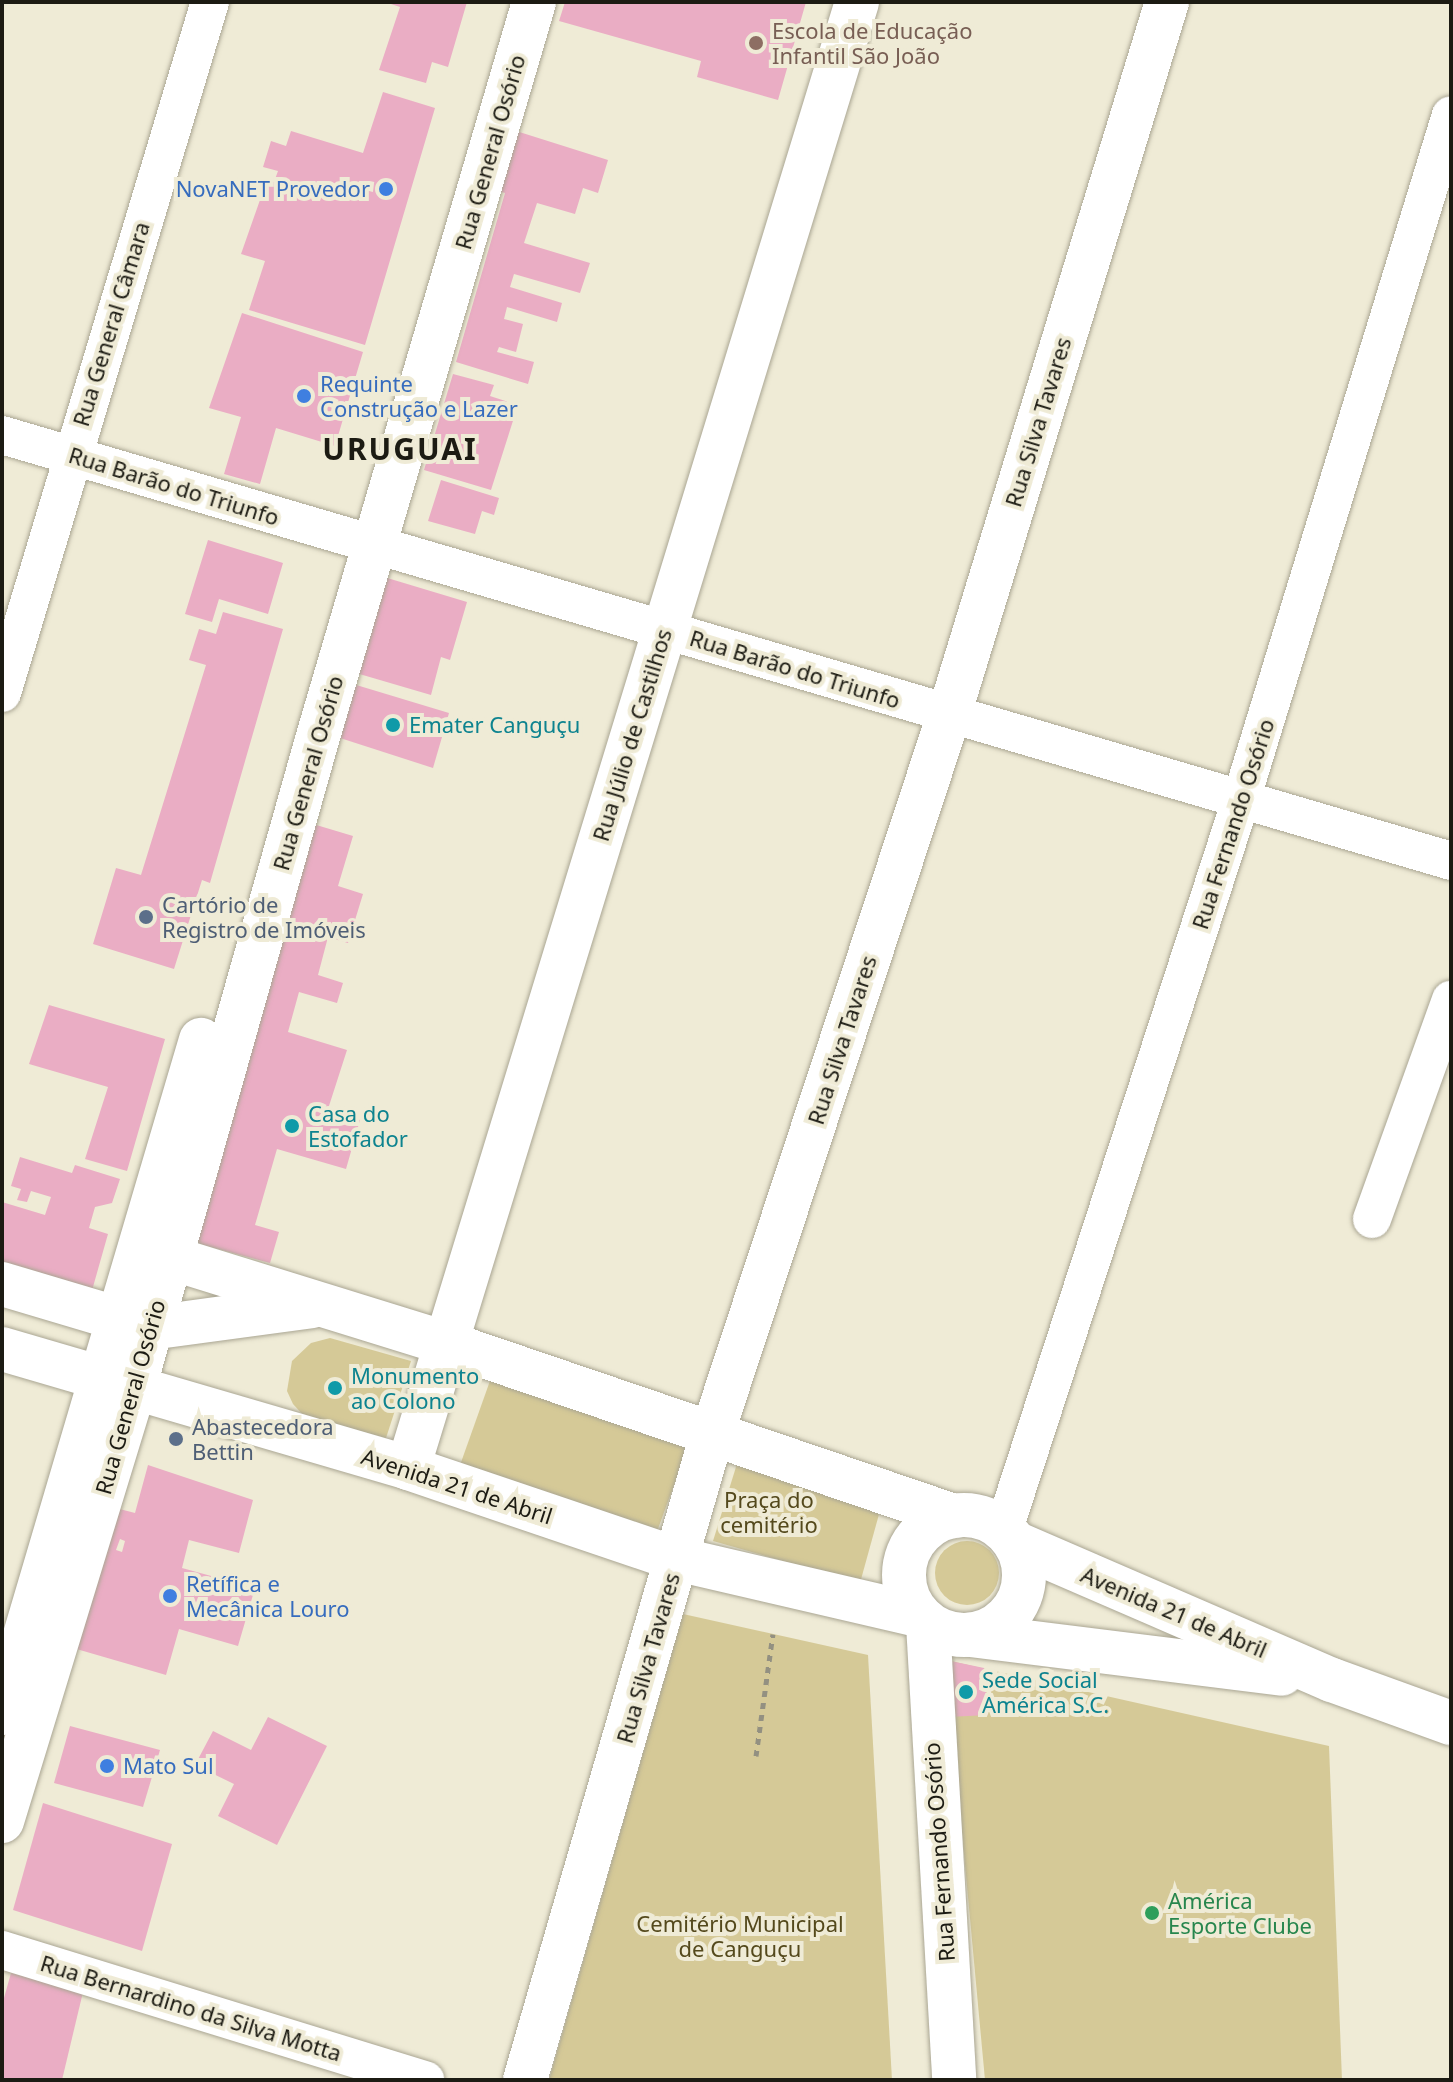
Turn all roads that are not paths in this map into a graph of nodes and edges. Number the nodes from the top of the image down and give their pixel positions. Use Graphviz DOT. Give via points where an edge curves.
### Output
graph roads {
  1 [pos="210,2"];
  2 [pos="507,2"];
  3 [pos="534,2"];
  4 [pos="857,2"];
  5 [pos="1167,2"];
  6 [pos="1451,115"];
  7 [pos="2,435"];
  8 [pos="70,455"];
  9 [pos="361,543"];
  10 [pos="664,630"];
  11 [pos="2,693"];
  12 [pos="949,715"];
  13 [pos="1241,800"];
  14 [pos="1451,861"];
  15 [pos="1451,1000"];
  16 [pos="1372,1219"];
  17 [pos="171,1258"];
  18 [pos="2,1284"];
  19 [pos="322,1305"];
  20 [pos="135,1324"];
  21 [pos="446,1343"];
  22 [pos="2,1349"];
  23 [pos="118,1384"];
  24 [pos="713,1431"];
  25 [pos="408,1468"];
  26 [pos="954,1516"];
  27 [pos="1010,1536"];
  28 [pos="677,1559"];
  29 [pos="921,1619"];
  30 [pos="970,1635"];
  31 [pos="1332,1680"];
  32 [pos="2,1713"];
  33 [pos="1451,1723"];
  34 [pos="2,1821"];
  35 [pos="2,1950"];
  36 [pos="425,2080"];
  37 [pos="525,2080"];
  38 [pos="954,2080"];
  1 -- 8 [label="street, Rua General Câmara"];
  2 -- 9 [label="street, Rua General Osório"];
  3 -- 9 [label="street, Rua General Osório"];
  4 -- 10 [label="street, Rua Júlio de Castilhos"];
  5 -- 12 [label="street, Rua Silva Tavares"];
  6 -- 13 [label="street, Rua Fernando Osório"];
  7 -- 8 [label="street, Rua Barão do Triunfo"];
  8 -- 9 [label="street, Rua Barão do Triunfo"];
  8 -- 11 [label="street, Rua General Câmara"];
  9 -- 10 [label="street, Rua Barão do Triunfo"];
  9 -- 17 [label="street, Rua General Osório"];
  9 -- 20 [label="street, Rua General Osório"];
  10 -- 12 [label="street, Rua Barão do Triunfo"];
  10 -- 21 [label="street, Rua Júlio de Castilhos"];
  12 -- 13 [label="street, Rua Barão do Triunfo"];
  12 -- 24 [label="street, Rua Silva Tavares"];
  13 -- 14 [label="street, Rua Barão do Triunfo"];
  13 -- 27 [label="street, Rua Fernando Osório"];
  15 -- 16 [label="street"];
  17 -- 19 [label="street"];
  17 -- 20 [label="street, Rua General Osório"];
  18 -- 20 [label="street"];
  19 -- 20 [label="street"];
  19 -- 21 [label="street"];
  20 -- 23 [label="street, Rua General Osório"];
  21 -- 24 [label="street"];
  21 -- 25 [label="street, Rua Júlio de Castilhos"];
  22 -- 23 [label="street, Avenida 21 de Abril"];
  23 -- 25 [label="street, Avenida 21 de Abril"];
  23 -- 32 [label="street, Rua General Osório"];
  23 -- 34 [label="street, Rua General Osório"];
  24 -- 26 [label="street"];
  24 -- 28 [label="street, Rua Silva Tavares"];
  25 -- 28 [label="street, Avenida 21 de Abril"];
  26 -- 27 [label="street" via="974,1515"];
  26 -- 29 [label="street" via="919,1535 908,1551 904,1571"];
  27 -- 30 [label="street" via="1023,1561 1018,1601 1007,1618"];
  27 -- 31 [label="street, Avenida 21 de Abril"];
  28 -- 29 [label="street, Avenida 21 de Abril"];
  28 -- 37 [label="street, Rua Silva Tavares"];
  29 -- 30 [label="street"];
  29 -- 38 [label="street, Rua Fernando Osório"];
  30 -- 31 [label="street, Avenida 21 de Abril"];
  31 -- 33 [label="street, Avenida 21 de Abril"];
  35 -- 36 [label="street, Rua Bernardino da Silva Motta"];
}
